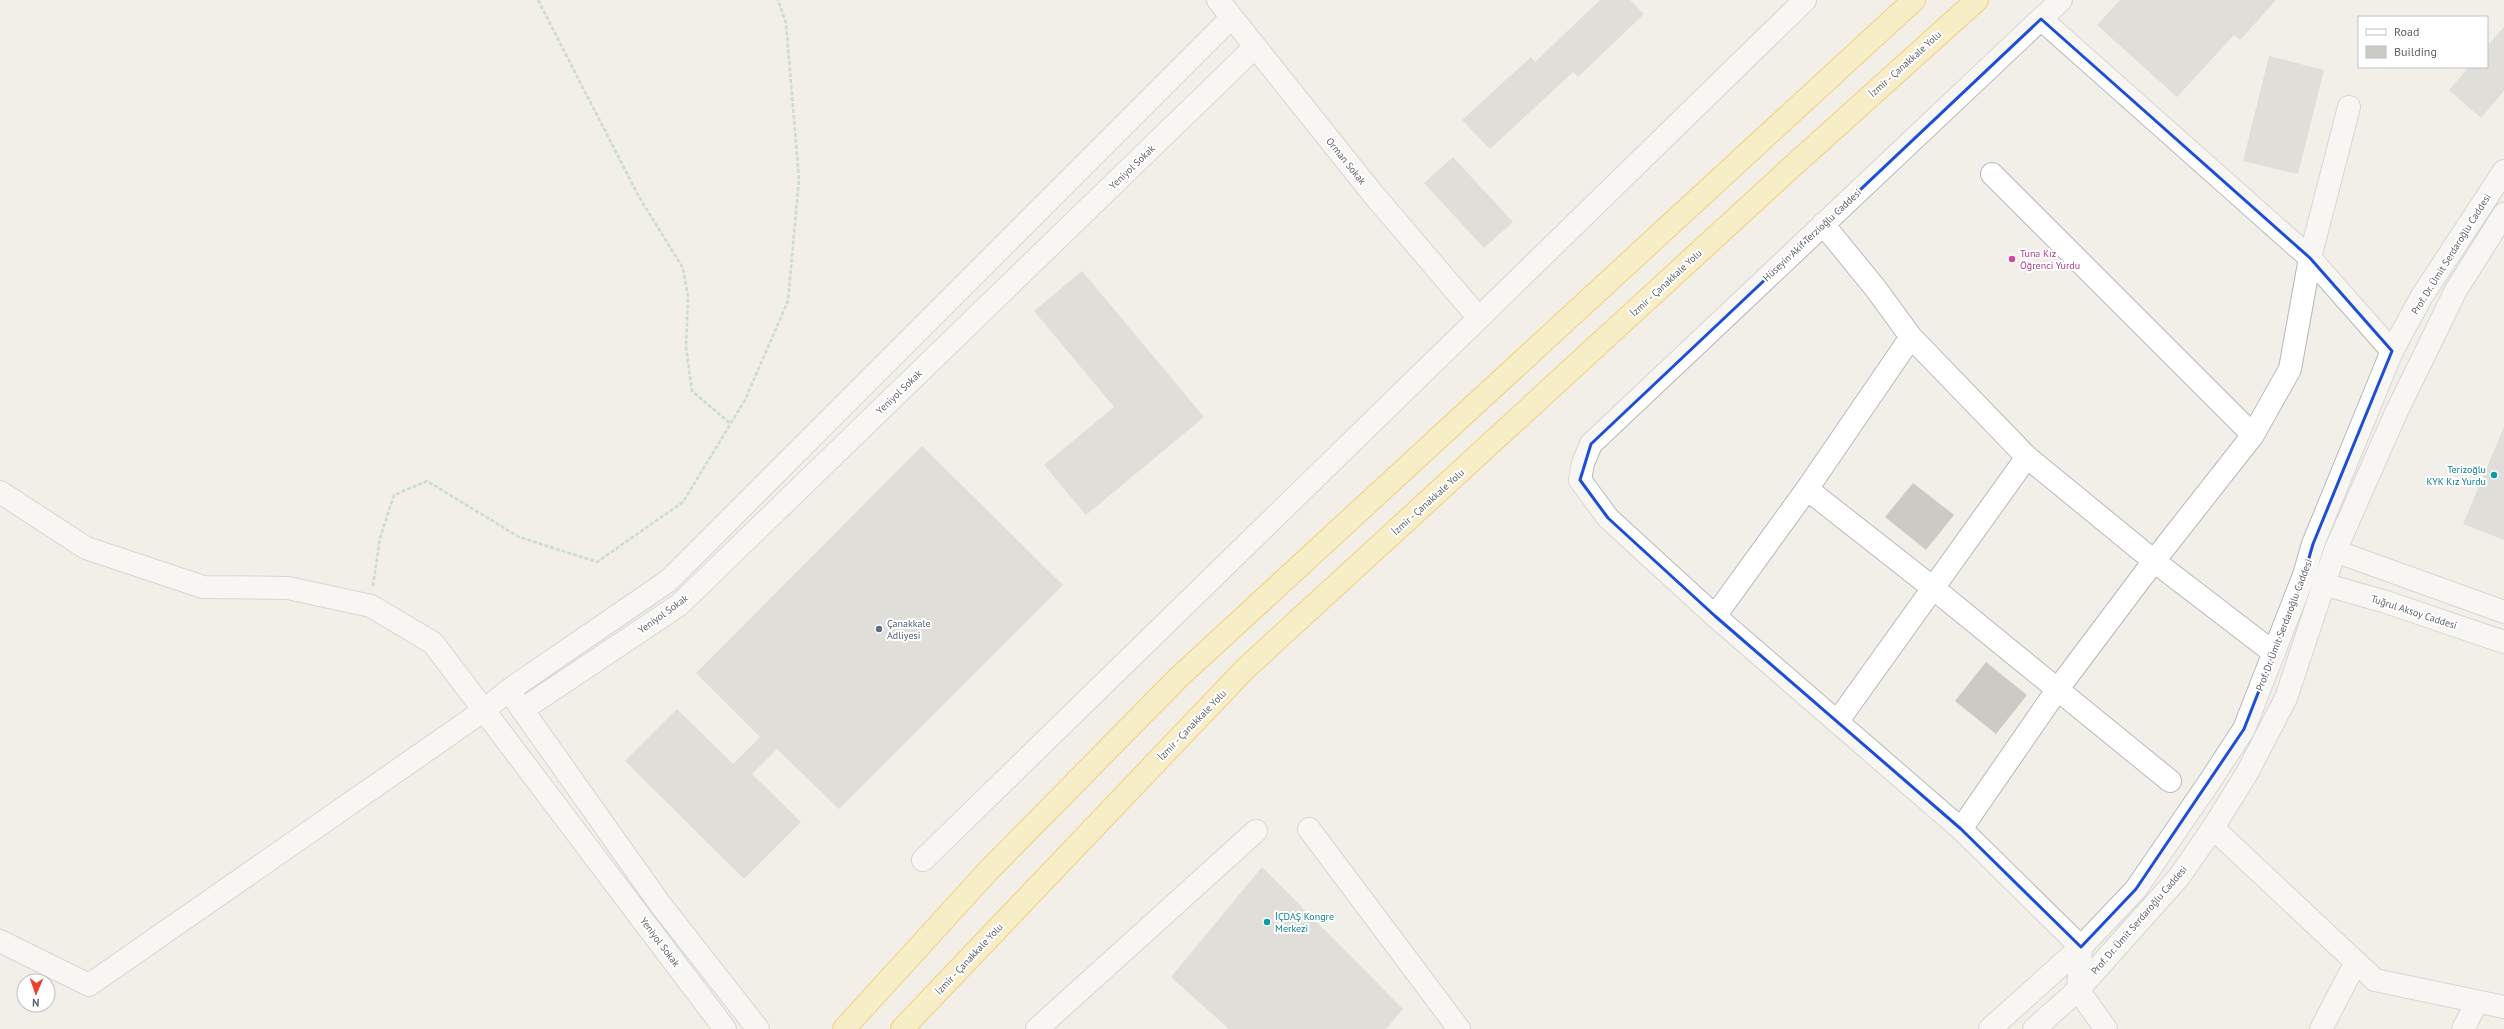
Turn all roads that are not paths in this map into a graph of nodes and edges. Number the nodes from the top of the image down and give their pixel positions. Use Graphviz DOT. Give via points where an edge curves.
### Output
graph roads {
  1 [pos="1218,0"];
  2 [pos="1805,0"];
  3 [pos="1914,0"];
  4 [pos="1977,0"];
  5 [pos="2062,0"];
  6 [pos="1231,18"];
  7 [pos="2041,19"];
  8 [pos="1254,48"];
  9 [pos="2349,107"];
  10 [pos="2504,171"];
  11 [pos="1992,174"];
  12 [pos="2504,214"];
  13 [pos="1823,224"];
  14 [pos="2310,258"];
  15 [pos="1478,317"];
  16 [pos="1911,337"];
  17 [pos="2392,351"];
  18 [pos="2253,435"];
  19 [pos="2027,457"];
  20 [pos="1807,490"];
  21 [pos="0,492"];
  22 [pos="2335,551"];
  23 [pos="2154,561"];
  24 [pos="2323,584"];
  25 [pos="1934,588"];
  26 [pos="2504,612"];
  27 [pos="1715,616"];
  28 [pos="2504,642"];
  29 [pos="2274,653"];
  30 [pos="509,690"];
  31 [pos="2057,690"];
  32 [pos="522,710"];
  33 [pos="483,711"];
  34 [pos="1837,722"];
  35 [pos="2170,781"];
  36 [pos="1961,828"];
  37 [pos="2213,828"];
  38 [pos="1309,829"];
  39 [pos="1256,831"];
  40 [pos="923,860"];
  41 [pos="0,941"];
  42 [pos="2081,947"];
  43 [pos="2356,962"];
  44 [pos="721,980"];
  45 [pos="2078,990"];
  46 [pos="700,994"];
  47 [pos="2477,1002"];
  48 [pos="2504,1007"];
  49 [pos="725,1029"];
  50 [pos="758,1029"];
  51 [pos="844,1029"];
  52 [pos="902,1029"];
  53 [pos="1037,1029"];
  54 [pos="1459,1029"];
  55 [pos="1990,1029"];
  56 [pos="2034,1029"];
  57 [pos="2106,1029"];
  58 [pos="2321,1029"];
  59 [pos="2463,1029"];
  1 -- 6 [label="street, Orman Sokak"];
  2 -- 15 [label="street"];
  3 -- 51 [label="highway" via="1179,676 988,870"];
  4 -- 52 [label="highway, İzmir - Çanakkale Yolu" via="1246,669"];
  5 -- 7 [label="street, Hüseyin Akif Terzioğlu Caddesi"];
  6 -- 8 [label="street, Orman Sokak"];
  6 -- 30 [label="street" via="668,581"];
  7 -- 13 [label="street, Hüseyin Akif Terzioğlu Caddesi"];
  7 -- 14 [label="street"];
  8 -- 15 [label="street, Orman Sokak"];
  8 -- 32 [label="street, Yeniyol Sokak" via="679,604"];
  9 -- 14 [label="street"];
  10 -- 17 [label="street, Prof. Dr. Ümit Serdaroğlu Caddesi" via="2422,296"];
  11 -- 18 [label="street"];
  12 -- 22 [label="street, Prof. Dr. Ümit Serdaroğlu Caddesi" via="2456,290 2394,415"];
  13 -- 16 [label="street"];
  13 -- 27 [label="street, Hüseyin Akif Terzioğlu Caddesi" via="1591,444 1583,463 1580,480 1608,518"];
  14 -- 17 [label="street"];
  14 -- 18 [label="street" via="2290,369"];
  15 -- 40 [label="street"];
  16 -- 19 [label="street"];
  16 -- 20 [label="street"];
  17 -- 29 [label="street, Prof. Dr. Ümit Serdaroğlu Caddesi" via="2313,544"];
  18 -- 23 [label="street"];
  19 -- 23 [label="street"];
  19 -- 25 [label="street"];
  20 -- 25 [label="street"];
  20 -- 27 [label="street"];
  21 -- 33 [label="street, Yeniyol Sokak" via="86,548 203,587 288,588 370,606 433,643"];
  22 -- 24 [label="street, Prof. Dr. Ümit Serdaroğlu Caddesi"];
  22 -- 26 [label="street"];
  23 -- 29 [label="street"];
  23 -- 31 [label="street"];
  24 -- 28 [label="street, Tuğrul Aksoy Caddesi" via="2386,602"];
  24 -- 37 [label="street, Prof. Dr. Ümit Serdaroğlu Caddesi" via="2286,698 2247,773"];
  25 -- 31 [label="street"];
  25 -- 34 [label="street"];
  27 -- 34 [label="street"];
  29 -- 42 [label="street, Prof. Dr. Ümit Serdaroğlu Caddesi" via="2244,729 2210,781 2136,889"];
  30 -- 32 [label="street"];
  30 -- 33 [label="street"];
  31 -- 35 [label="street"];
  31 -- 36 [label="street"];
  32 -- 44 [label="street" via="660,904"];
  33 -- 41 [label="street" via="89,985"];
  33 -- 46 [label="street, Yeniyol Sokak"];
  34 -- 36 [label="street"];
  36 -- 42 [label="street"];
  37 -- 43 [label="street"];
  37 -- 45 [label="street, Prof. Dr. Ümit Serdaroğlu Caddesi" via="2179,877"];
  38 -- 54 [label="street"];
  39 -- 53 [label="street"];
  42 -- 45 [label="street"];
  42 -- 55 [label="street, Prof. Dr. Ümit Serdaroğlu Caddesi"];
  43 -- 47 [label="street" via="2375,980"];
  43 -- 58 [label="street"];
  44 -- 46 [label="street"];
  44 -- 50 [label="street"];
  45 -- 56 [label="street, Prof. Dr. Ümit Serdaroğlu Caddesi"];
  45 -- 57 [label="street"];
  46 -- 49 [label="street, Yeniyol Sokak"];
  47 -- 48 [label="street"];
  47 -- 59 [label="street"];
}
